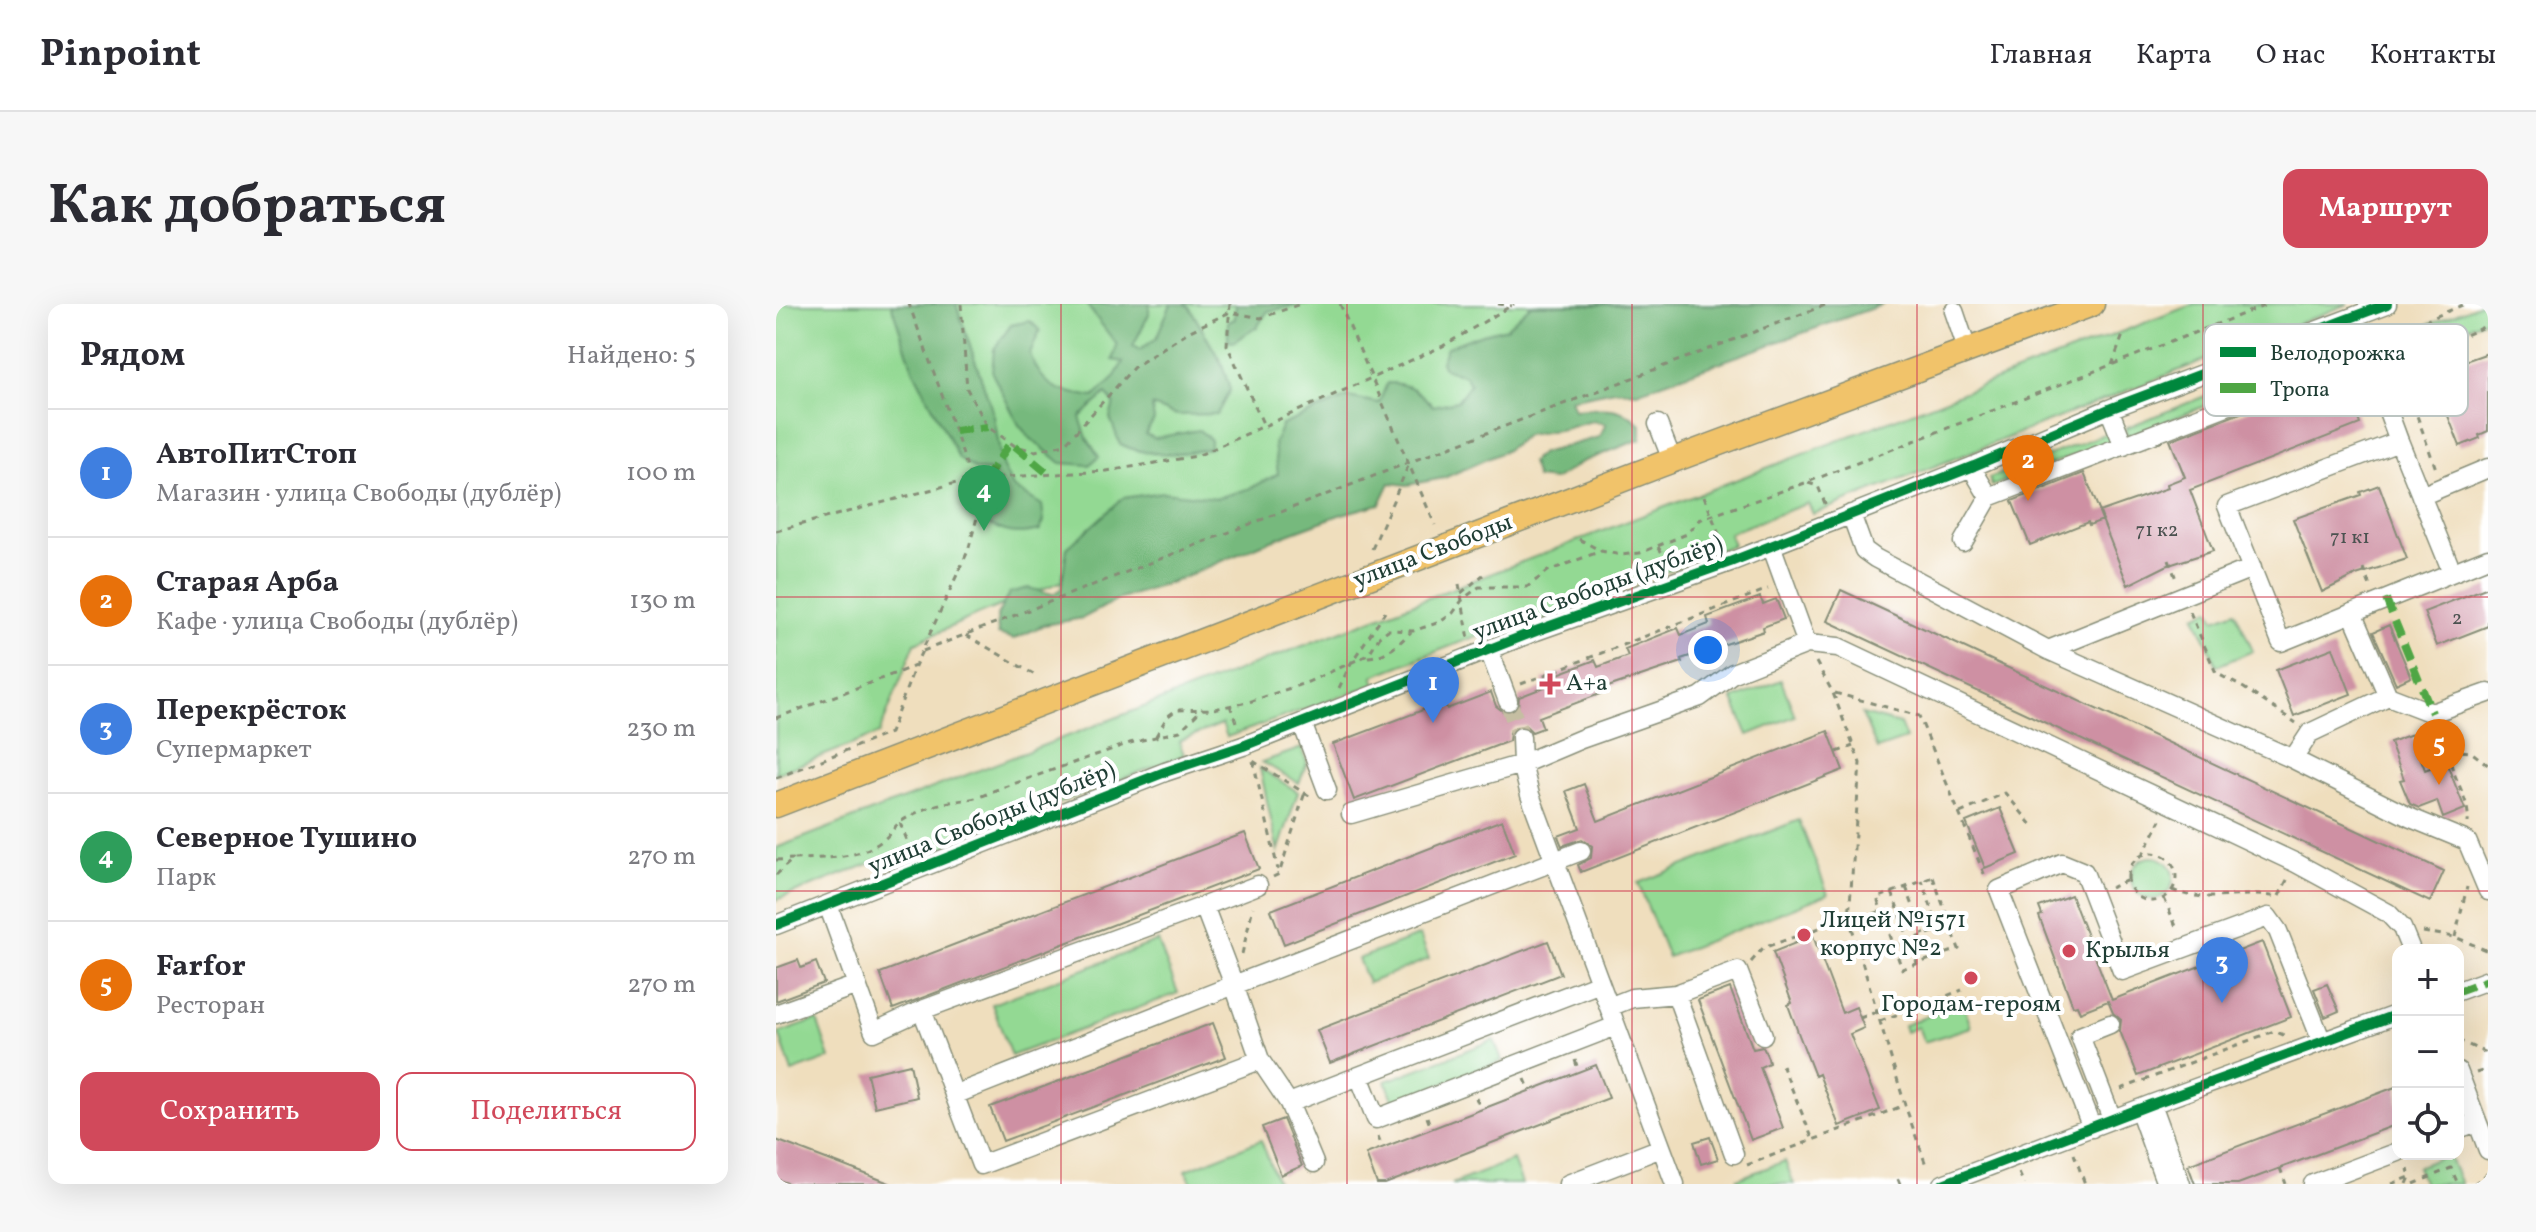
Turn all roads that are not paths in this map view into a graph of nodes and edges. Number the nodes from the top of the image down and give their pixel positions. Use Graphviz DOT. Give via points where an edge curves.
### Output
graph roads {
  1 [pos="2092,304"];
  2 [pos="2387,304"];
  3 [pos="1954,311"];
  4 [pos="2351,318"];
  5 [pos="2335,324"];
  6 [pos="2353,324"];
  7 [pos="1968,352"];
  8 [pos="2204,374"];
  9 [pos="2109,409"];
  10 [pos="2204,415"];
  11 [pos="2390,416"];
  12 [pos="1658,424"];
  13 [pos="2399,441"];
  14 [pos="2124,446"];
  15 [pos="1672,460"];
  16 [pos="1974,466"];
  17 [pos="2488,468"];
  18 [pos="2421,496"];
  19 [pos="1989,497"];
  20 [pos="1851,514"];
  21 [pos="1963,542"];
  22 [pos="1771,545"];
  23 [pos="2488,558"];
  24 [pos="2252,568"];
  25 [pos="2452,572"];
  26 [pos="2352,613"];
  27 [pos="1807,644"];
  28 [pos="1489,650"];
  29 [pos="2048,650"];
  30 [pos="2488,693"];
  31 [pos="1505,696"];
  32 [pos="2388,696"];
  33 [pos="1302,723"];
  34 [pos="1521,737"];
  35 [pos="2293,759"];
  36 [pos="1522,764"];
  37 [pos="1322,794"];
  38 [pos="776,805"];
  39 [pos="1351,814"];
  40 [pos="1581,851"];
  41 [pos="1555,861"];
  42 [pos="1258,885"];
  43 [pos="2488,891"];
  44 [pos="828,905"];
  45 [pos="1204,906"];
  46 [pos="776,925"];
  47 [pos="2409,944"];
  48 [pos="2488,980"];
  49 [pos="1600,983"];
  50 [pos="857,985"];
  51 [pos="1234,985"];
  52 [pos="2464,989"];
  53 [pos="1676,994"];
  54 [pos="1609,1007"];
  55 [pos="922,1010"];
  56 [pos="776,1014"];
  57 [pos="2393,1016"];
  58 [pos="2110,1024"];
  59 [pos="1616,1026"];
  60 [pos="1763,1035"];
  61 [pos="2322,1042"];
  62 [pos="1260,1060"];
  63 [pos="1359,1076"];
  64 [pos="2464,1087"];
  65 [pos="954,1095"];
  66 [pos="1289,1103"];
  67 [pos="2146,1106"];
  68 [pos="2112,1119"];
  69 [pos="2477,1122"];
  70 [pos="2464,1127"];
  71 [pos="2092,1128"];
  72 [pos="1661,1148"];
  73 [pos="2488,1150"];
  74 [pos="1734,1154"];
  75 [pos="2392,1154"];
  76 [pos="1314,1163"];
  77 [pos="1568,1184"];
  78 [pos="1675,1184"];
  79 [pos="1943,1184"];
  80 [pos="2166,1184"];
  81 [pos="2181,1184"];
  82 [pos="2313,1184"];
  1 -- 7 [label="main road, улица Свободы"];
  2 -- 4 [label="street, улица Свободы (дублёр)"];
  3 -- 7 [label="street"];
  4 -- 5 [label="street, улица Свободы (дублёр)"];
  4 -- 6 [label="street"];
  7 -- 15 [label="main road, улица Свободы"];
  8 -- 9 [label="street, улица Свободы (дублёр)"];
  9 -- 14 [label="street"];
  9 -- 16 [label="street, улица Свободы (дублёр)"];
  10 -- 14 [label="street"];
  11 -- 13 [label="street"];
  12 -- 15 [label="street"];
  13 -- 18 [label="street"];
  13 -- 24 [label="street" via="2227,506"];
  14 -- 19 [label="street"];
  15 -- 38 [label="main road, улица Свободы"];
  16 -- 19 [label="street"];
  16 -- 20 [label="street, улица Свободы (дублёр)"];
  17 -- 18 [label="street"];
  18 -- 25 [label="street"];
  19 -- 21 [label="street"];
  20 -- 22 [label="street, улица Свободы (дублёр)"];
  20 -- 29 [label="street" via="1864,550 1875,558"];
  22 -- 27 [label="street"];
  22 -- 28 [label="street, улица Свободы (дублёр)"];
  23 -- 25 [label="street"];
  24 -- 26 [label="street" via="2281,642"];
  24 -- 29 [label="street"];
  25 -- 26 [label="street"];
  26 -- 32 [label="street"];
  27 -- 36 [label="street" via="1733,673 1700,697"];
  27 -- 47 [label="street" via="1838,647 2296,863 2388,913"];
  28 -- 31 [label="street"];
  28 -- 33 [label="street, улица Свободы (дублёр)"];
  29 -- 35 [label="street"];
  30 -- 32 [label="street" via="2432,713"];
  32 -- 35 [label="street" via="2310,733"];
  33 -- 37 [label="street"];
  33 -- 44 [label="street, улица Свободы (дублёр)"];
  34 -- 36 [label="street"];
  35 -- 43 [label="street" via="2467,841"];
  36 -- 39 [label="street"];
  36 -- 41 [label="street"];
  40 -- 41 [label="street"];
  41 -- 49 [label="street"];
  41 -- 51 [label="street"];
  42 -- 45 [label="street"];
  44 -- 46 [label="street, улица Свободы (дублёр)"];
  44 -- 50 [label="street"];
  45 -- 51 [label="street"];
  45 -- 55 [label="street"];
  48 -- 52 [label="street"];
  49 -- 54 [label="street"];
  49 -- 63 [label="street"];
  50 -- 55 [label="street" via="874,1032"];
  50 -- 56 [label="street"];
  51 -- 62 [label="street"];
  51 -- 65 [label="street"];
  53 -- 54 [label="street" via="1632,998"];
  53 -- 60 [label="street" via="1738,971"];
  53 -- 74 [label="street"];
  54 -- 59 [label="street"];
  55 -- 65 [label="street"];
  57 -- 61 [label="street"];
  58 -- 68 [label="street" via="2080,1036"];
  59 -- 63 [label="street" via="1376,1119"];
  59 -- 72 [label="street"];
  61 -- 67 [label="street"];
  61 -- 71 [label="street" via="2268,917 2122,971 2084,872 2062,863 1999,890"];
  62 -- 65 [label="street" via="981,1165"];
  62 -- 66 [label="street"];
  63 -- 66 [label="street"];
  64 -- 69 [label="street"];
  66 -- 76 [label="street"];
  67 -- 68 [label="street"];
  67 -- 80 [label="street"];
  67 -- 81 [label="street"];
  68 -- 71 [label="street"];
  69 -- 70 [label="street"];
  69 -- 73 [label="street"];
  71 -- 79 [label="street"];
  72 -- 77 [label="street"];
  72 -- 78 [label="street"];
  75 -- 82 [label="street"];
}
